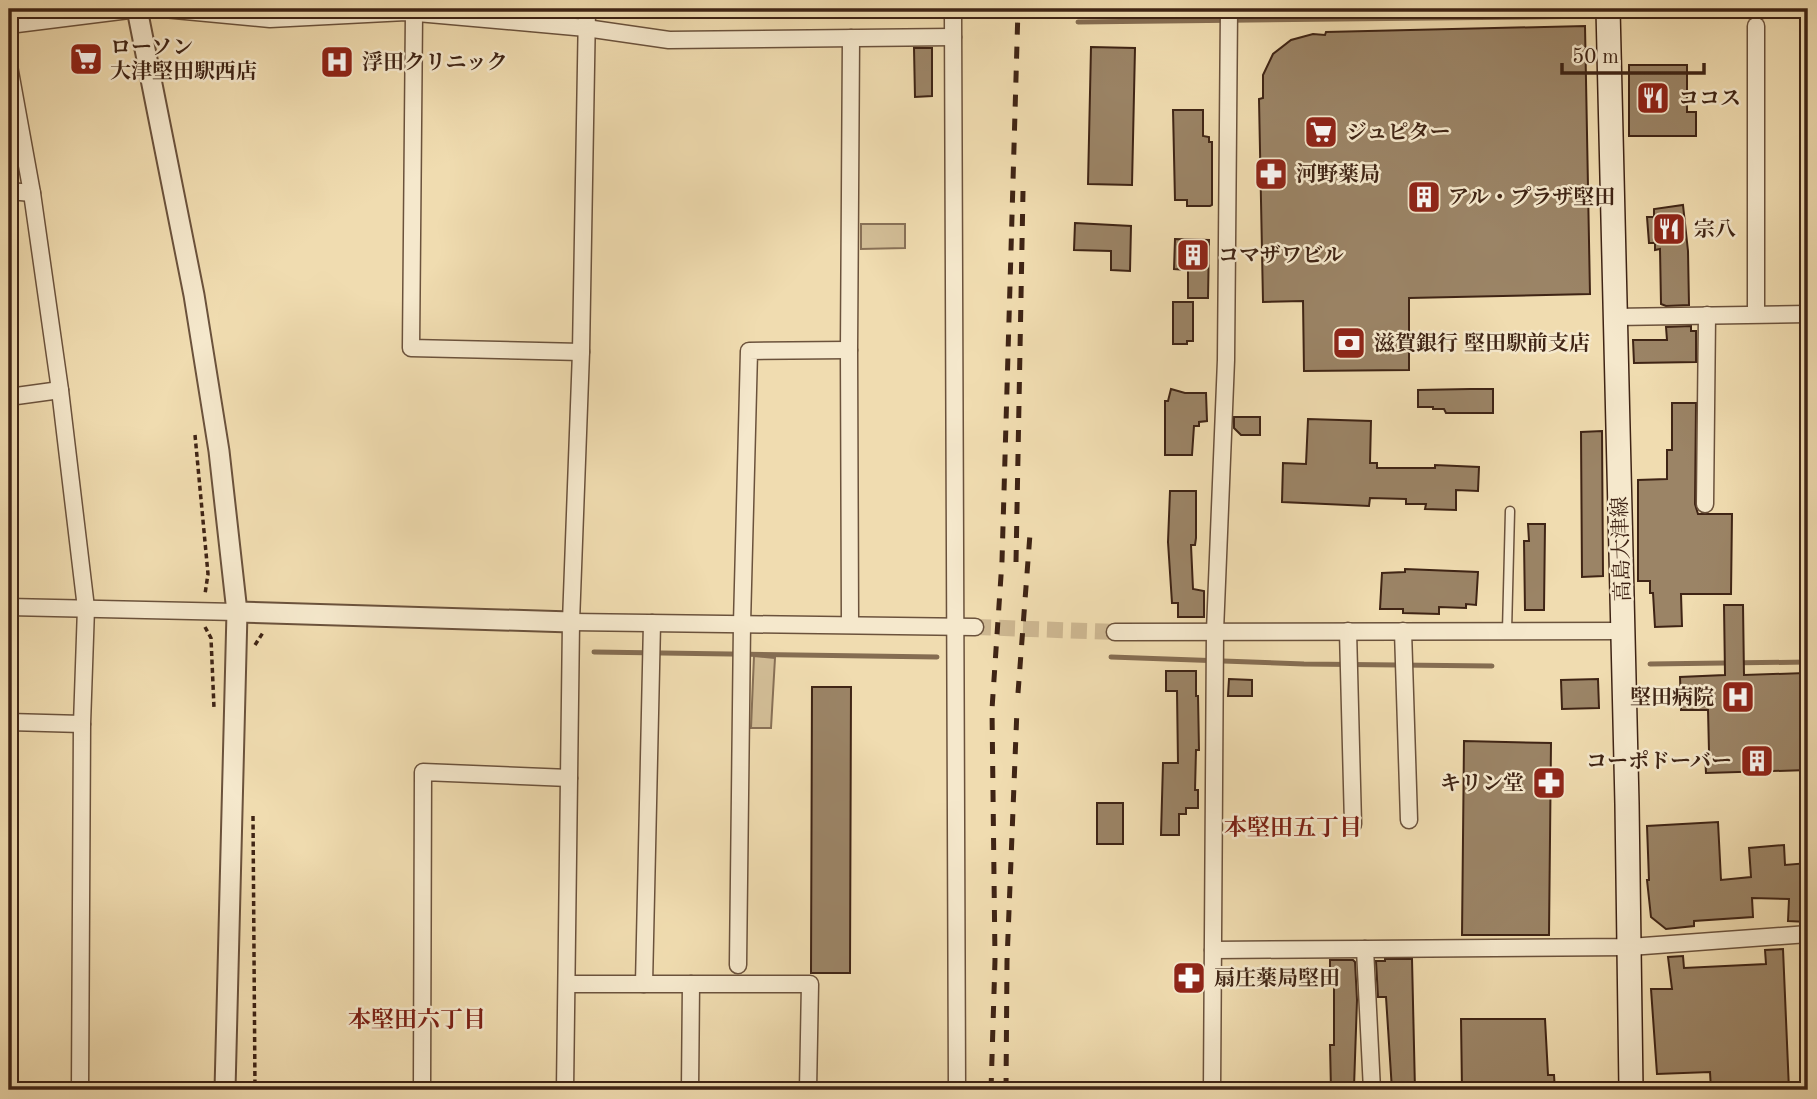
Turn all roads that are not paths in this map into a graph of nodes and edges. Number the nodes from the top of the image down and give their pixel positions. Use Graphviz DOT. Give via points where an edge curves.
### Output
graph roads {
  1 [pos="137,9"];
  2 [pos="587,9"];
  3 [pos="1229,9"];
  4 [pos="1608,9"];
  5 [pos="414,13"];
  6 [pos="953,13"];
  7 [pos="270,14"];
  8 [pos="9,25"];
  9 [pos="1756,26"];
  10 [pos="586,28"];
  11 [pos="953,37"];
  12 [pos="851,38"];
  13 [pos="9,66"];
  14 [pos="9,191"];
  15 [pos="32,193"];
  16 [pos="1756,314"];
  17 [pos="1808,314"];
  18 [pos="1707,315"];
  19 [pos="1614,317"];
  20 [pos="849,350"];
  21 [pos="581,352"];
  22 [pos="60,390"];
  23 [pos="9,397"];
  24 [pos="1704,504"];
  25 [pos="1510,511"];
  26 [pos="9,607"];
  27 [pos="86,608"];
  28 [pos="237,612"];
  29 [pos="571,622"];
  30 [pos="652,623"];
  31 [pos="742,624"];
  32 [pos="850,624"];
  33 [pos="954,626"];
  34 [pos="975,627"];
  35 [pos="1215,631"];
  36 [pos="1348,631"];
  37 [pos="1403,631"];
  38 [pos="1507,631"];
  39 [pos="1623,631"];
  40 [pos="1115,632"];
  41 [pos="9,722"];
  42 [pos="82,724"];
  43 [pos="569,778"];
  44 [pos="1409,820"];
  45 [pos="1353,824"];
  46 [pos="1808,934"];
  47 [pos="1630,947"];
  48 [pos="1365,949"];
  49 [pos="1213,950"];
  50 [pos="738,965"];
  51 [pos="567,984"];
  52 [pos="644,984"];
  53 [pos="691,984"];
  54 [pos="80,1090"];
  55 [pos="225,1090"];
  56 [pos="422,1090"];
  57 [pos="565,1090"];
  58 [pos="690,1090"];
  59 [pos="808,1090"];
  60 [pos="957,1090"];
  61 [pos="1212,1090"];
  62 [pos="1371,1090"];
  63 [pos="1631,1090"];
  1 -- 7 [label="street"];
  1 -- 8 [label="street"];
  1 -- 28 [label="street" via="194,295 219,452"];
  2 -- 10 [label="street"];
  3 -- 35 [label="street" via="1226,360"];
  4 -- 19 [label="main road, 高島大津線"];
  5 -- 7 [label="street"];
  5 -- 10 [label="street"];
  5 -- 21 [label="street" via="411,348"];
  6 -- 11 [label="street"];
  9 -- 16 [label="street"];
  10 -- 12 [label="street" via="669,40"];
  10 -- 21 [label="street"];
  11 -- 12 [label="street"];
  11 -- 33 [label="street"];
  12 -- 20 [label="street"];
  13 -- 15 [label="street"];
  14 -- 15 [label="street"];
  15 -- 22 [label="street"];
  16 -- 17 [label="street"];
  16 -- 18 [label="street"];
  18 -- 19 [label="street"];
  18 -- 24 [label="street"];
  19 -- 39 [label="main road, 高島大津線"];
  20 -- 31 [label="street" via="749,351"];
  20 -- 32 [label="street"];
  21 -- 29 [label="street"];
  22 -- 23 [label="street"];
  22 -- 27 [label="street"];
  25 -- 38 [label="lane"];
  26 -- 27 [label="street"];
  27 -- 28 [label="street"];
  27 -- 42 [label="street"];
  28 -- 29 [label="street"];
  28 -- 55 [label="street"];
  29 -- 30 [label="street"];
  29 -- 43 [label="street"];
  30 -- 31 [label="street"];
  30 -- 52 [label="street"];
  31 -- 32 [label="street"];
  31 -- 50 [label="street"];
  32 -- 33 [label="street"];
  33 -- 34 [label="street"];
  33 -- 60 [label="street"];
  35 -- 36 [label="street"];
  35 -- 40 [label="street"];
  35 -- 49 [label="street"];
  36 -- 37 [label="street"];
  36 -- 45 [label="street"];
  37 -- 38 [label="street"];
  37 -- 44 [label="street"];
  38 -- 39 [label="street"];
  39 -- 47 [label="main road, 高島大津線"];
  41 -- 42 [label="street"];
  42 -- 54 [label="street"];
  43 -- 51 [label="street"];
  43 -- 56 [label="street" via="423,772"];
  46 -- 47 [label="street"];
  47 -- 48 [label="street"];
  47 -- 63 [label="main road, 高島大津線"];
  48 -- 49 [label="street"];
  48 -- 62 [label="street"];
  49 -- 61 [label="street"];
  51 -- 52 [label="street"];
  51 -- 57 [label="street"];
  52 -- 53 [label="street"];
  53 -- 58 [label="street"];
  53 -- 59 [label="street" via="810,984"];
}
